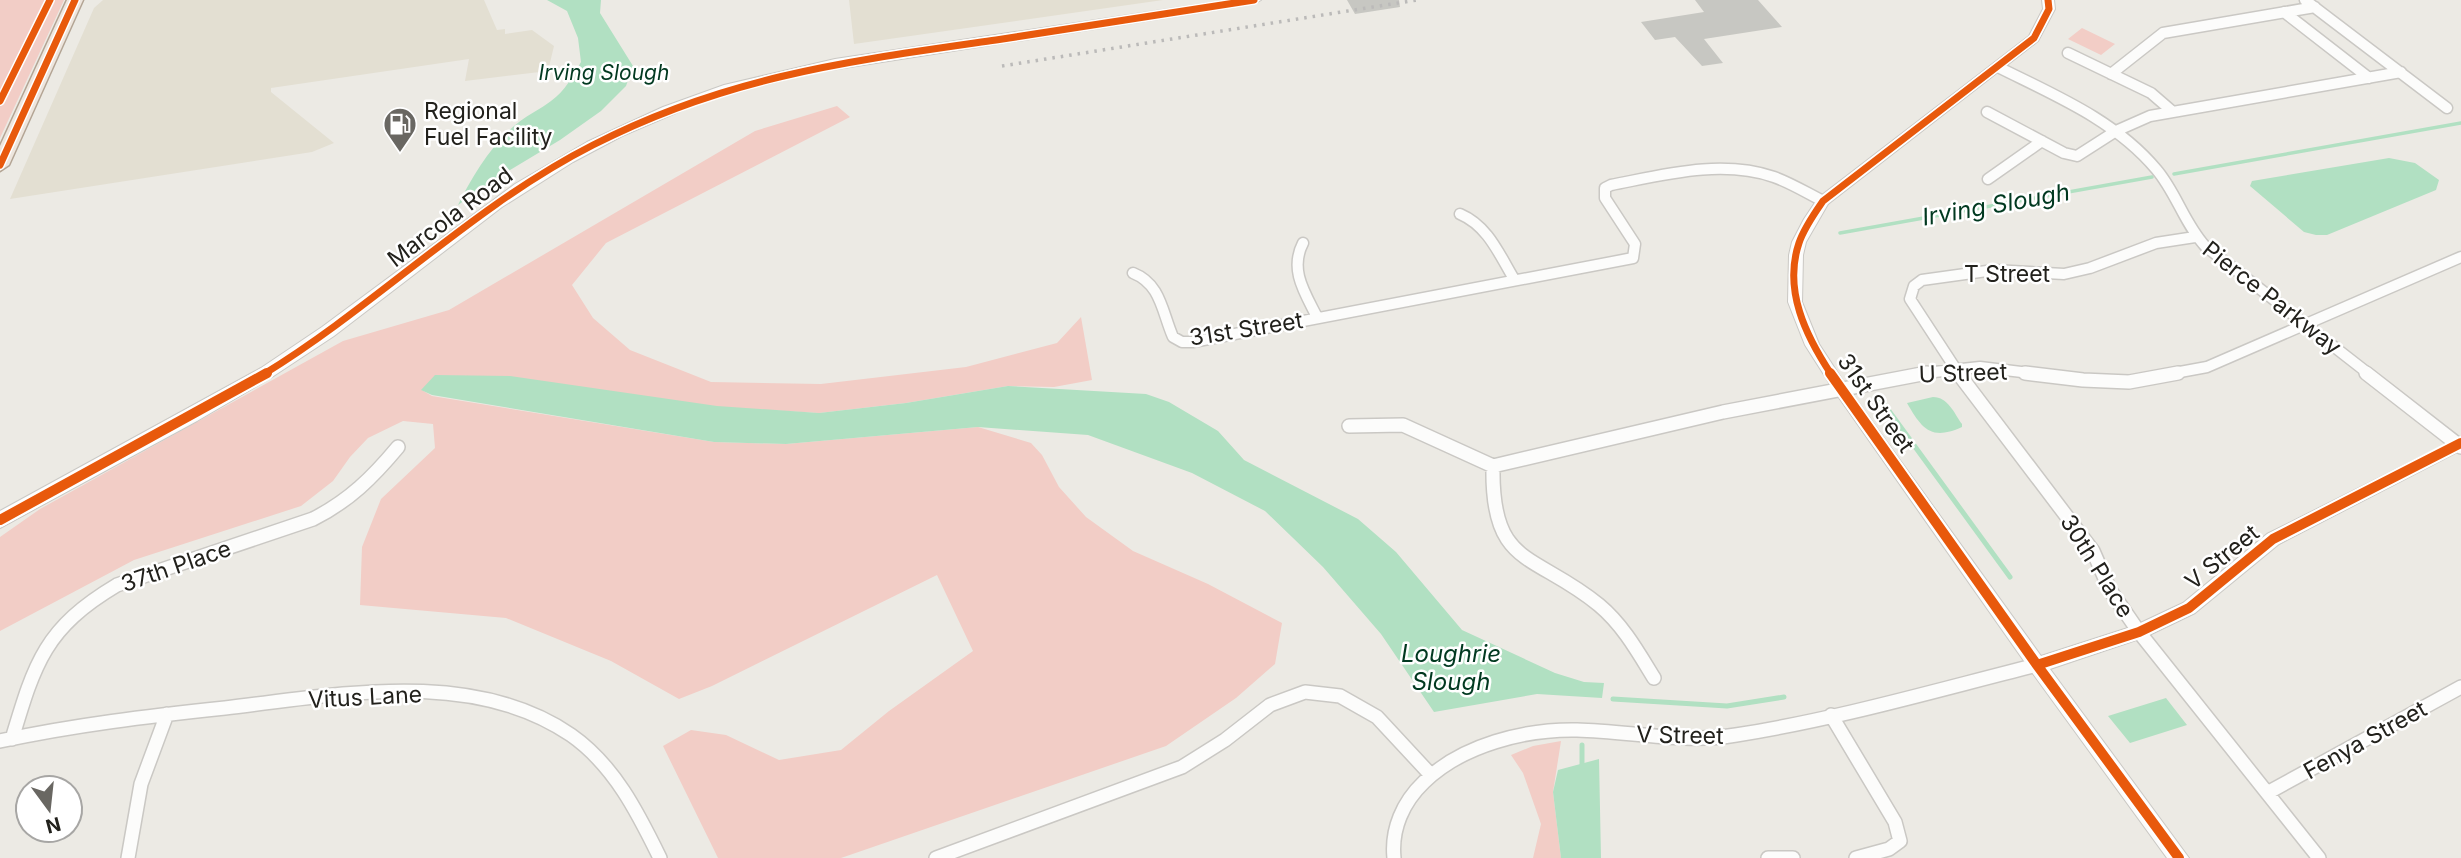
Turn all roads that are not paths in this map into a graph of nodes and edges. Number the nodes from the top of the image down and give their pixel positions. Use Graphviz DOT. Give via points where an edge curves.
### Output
graph roads {
  1 [pos="75,0"];
  2 [pos="1254,0"];
  3 [pos="2048,0"];
  4 [pos="2305,0"];
  5 [pos="2315,7"];
  6 [pos="2284,12"];
  7 [pos="2067,53"];
  8 [pos="1998,67"];
  9 [pos="2402,72"];
  10 [pos="2110,74"];
  11 [pos="2369,78"];
  12 [pos="2447,108"];
  13 [pos="1987,112"];
  14 [pos="2173,112"];
  15 [pos="2116,131"];
  16 [pos="2042,141"];
  17 [pos="0,165"];
  18 [pos="1988,178"];
  19 [pos="1823,201"];
  20 [pos="1460,214"];
  21 [pos="2195,237"];
  22 [pos="1303,243"];
  23 [pos="2461,257"];
  24 [pos="1133,273"];
  25 [pos="1514,279"];
  26 [pos="1317,317"];
  27 [pos="2304,326"];
  28 [pos="1956,370"];
  29 [pos="1840,388"];
  30 [pos="1349,426"];
  31 [pos="2460,445"];
  32 [pos="398,447"];
  33 [pos="1493,466"];
  34 [pos="0,520"];
  35 [pos="2139,632"];
  36 [pos="2037,665"];
  37 [pos="1654,678"];
  38 [pos="2461,687"];
  39 [pos="167,715"];
  40 [pos="1831,715"];
  41 [pos="6,740"];
  42 [pos="1430,774"];
  43 [pos="2269,792"];
  44 [pos="128,858"];
  45 [pos="660,858"];
  46 [pos="936,858"];
  47 [pos="1394,858"];
  48 [pos="1768,858"];
  49 [pos="1793,858"];
  50 [pos="1856,858"];
  51 [pos="2179,858"];
  52 [pos="2319,858"];
  1 -- 17 [label="main road"];
  2 -- 34 [label="main road, Marcola Road" via="834,63 745,83 693,101 555,166 496,203 299,352"];
  3 -- 8 [label="street, 31st Street" via="2049,9 2034,38"];
  4 -- 5 [label="street"];
  5 -- 6 [label="street"];
  5 -- 9 [label="street"];
  6 -- 10 [label="street" via="2163,33"];
  6 -- 11 [label="street"];
  7 -- 10 [label="street"];
  8 -- 15 [label="street, Pierce Parkway"];
  8 -- 19 [label="street, 31st Street"];
  9 -- 11 [label="street"];
  9 -- 12 [label="street"];
  10 -- 14 [label="street" via="2151,93"];
  11 -- 14 [label="street"];
  13 -- 16 [label="street"];
  14 -- 15 [label="street"];
  15 -- 16 [label="street" via="2077,156"];
  15 -- 21 [label="street, Pierce Parkway" via="2160,174"];
  16 -- 18 [label="street"];
  19 -- 25 [label="street, 31st Street" via="1772,177 1739,170 1699,170 1611,185 1605,188 1605,198 1635,244 1633,258"];
  19 -- 29 [label="street, 31st Street" via="1799,242 1795,302 1812,345"];
  20 -- 25 [label="street" via="1484,230"];
  21 -- 27 [label="street, Pierce Parkway"];
  21 -- 28 [label="street, T Street" via="2156,243 2064,274 1994,270 1922,280 1914,286 1910,299"];
  22 -- 26 [label="street, 31st Street" via="1295,268"];
  23 -- 27 [label="street, U Street"];
  24 -- 26 [label="street, 31st Street" via="1155,286 1169,330 1182,342"];
  25 -- 26 [label="street, 31st Street"];
  27 -- 28 [label="street, U Street" via="2207,367 2143,380 2083,380 1980,367"];
  27 -- 31 [label="street, Pierce Parkway"];
  28 -- 29 [label="street, U Street"];
  28 -- 35 [label="street, 30th Place" via="2093,551 2110,590"];
  29 -- 33 [label="street, U Street" via="1632,431"];
  29 -- 36 [label="street, 31st Street"];
  30 -- 33 [label="street" via="1403,425"];
  31 -- 35 [label="street, V Street" via="2273,539 2189,608"];
  32 -- 41 [label="street, 37th Place" via="361,491 342,505 117,585 90,599 44,643"];
  33 -- 37 [label="street" via="1495,515 1500,532 1514,551 1587,596 1623,627"];
  35 -- 36 [label="street, V Street"];
  35 -- 43 [label="street, 30th Place"];
  36 -- 40 [label="street, V Street"];
  36 -- 51 [label="street, 31st Street"];
  38 -- 43 [label="street, Fenya Street"];
  39 -- 41 [label="street, Vitus Lane" via="103,721"];
  39 -- 44 [label="street" via="144,769"];
  39 -- 45 [label="street, Vitus Lane" via="404,691 506,705 553,723 587,748 637,809"];
  40 -- 42 [label="street, V Street" via="1714,739 1552,731 1466,752"];
  40 -- 50 [label="street" via="1895,822 1900,841"];
  42 -- 46 [label="street" via="1377,718 1340,696 1305,692 1270,705 1182,768"];
  42 -- 47 [label="street, V Street" via="1409,797 1396,823"];
  43 -- 52 [label="street, 30th Place"];
  48 -- 49 [label="street"];
}
